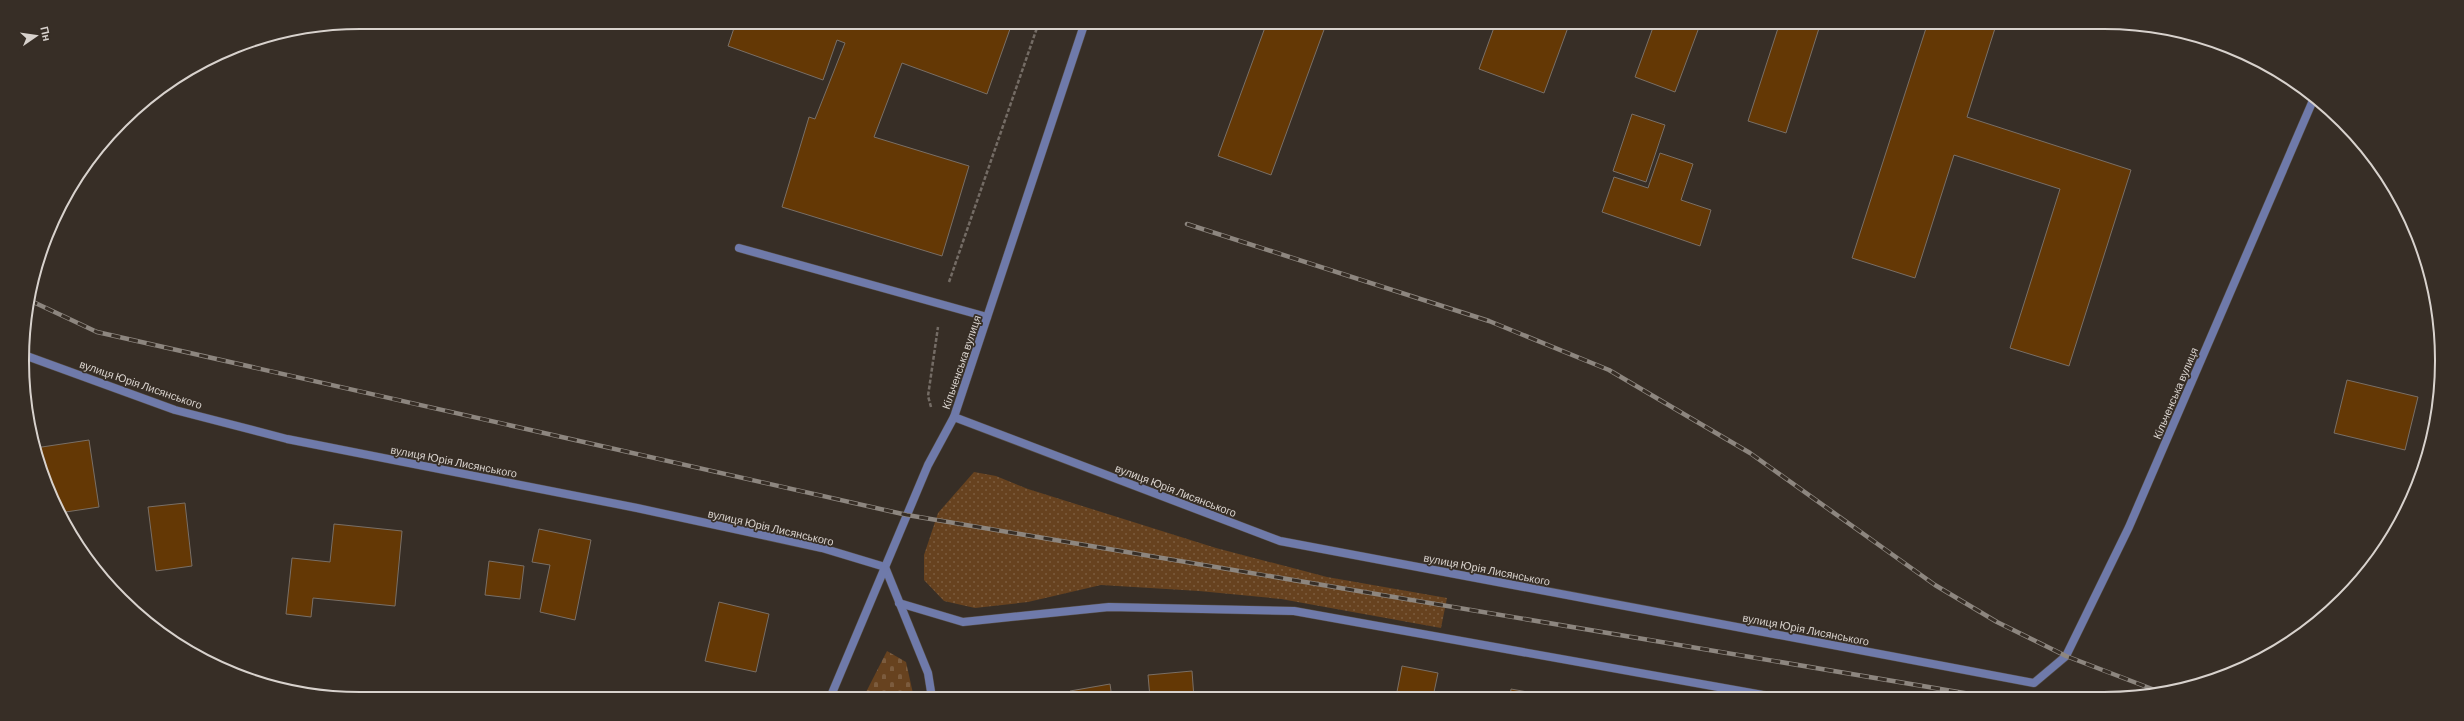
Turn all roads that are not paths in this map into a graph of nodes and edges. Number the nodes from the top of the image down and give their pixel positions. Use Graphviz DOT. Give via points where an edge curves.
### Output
graph roads {
  1 [pos="1084,29"];
  2 [pos="2312,103"];
  3 [pos="739,248"];
  4 [pos="987,317"];
  5 [pos="29,357"];
  6 [pos="954,417"];
  7 [pos="885,567"];
  8 [pos="900,603"];
  9 [pos="2034,683"];
  10 [pos="833,692"];
  11 [pos="931,692"];
  12 [pos="1746,692"];
  1 -- 4 [label="street, Кільченська вулиця"];
  2 -- 9 [label="street, Кільченська вулиця" via="2130,527 2066,656"];
  3 -- 4 [label="street"];
  4 -- 6 [label="street, Кільченська вулиця"];
  5 -- 7 [label="street, вулиця Юрія Лисянського" via="175,410 287,439 637,508 822,548"];
  6 -- 7 [label="street, Кільченська вулиця" via="928,465"];
  6 -- 9 [label="street, вулиця Юрія Лисянського" via="1280,541"];
  7 -- 8 [label="street"];
  7 -- 10 [label="street, Кільченська вулиця"];
  8 -- 11 [label="street" via="928,673"];
  8 -- 12 [label="street" via="963,622 1109,607 1294,611"];
}
